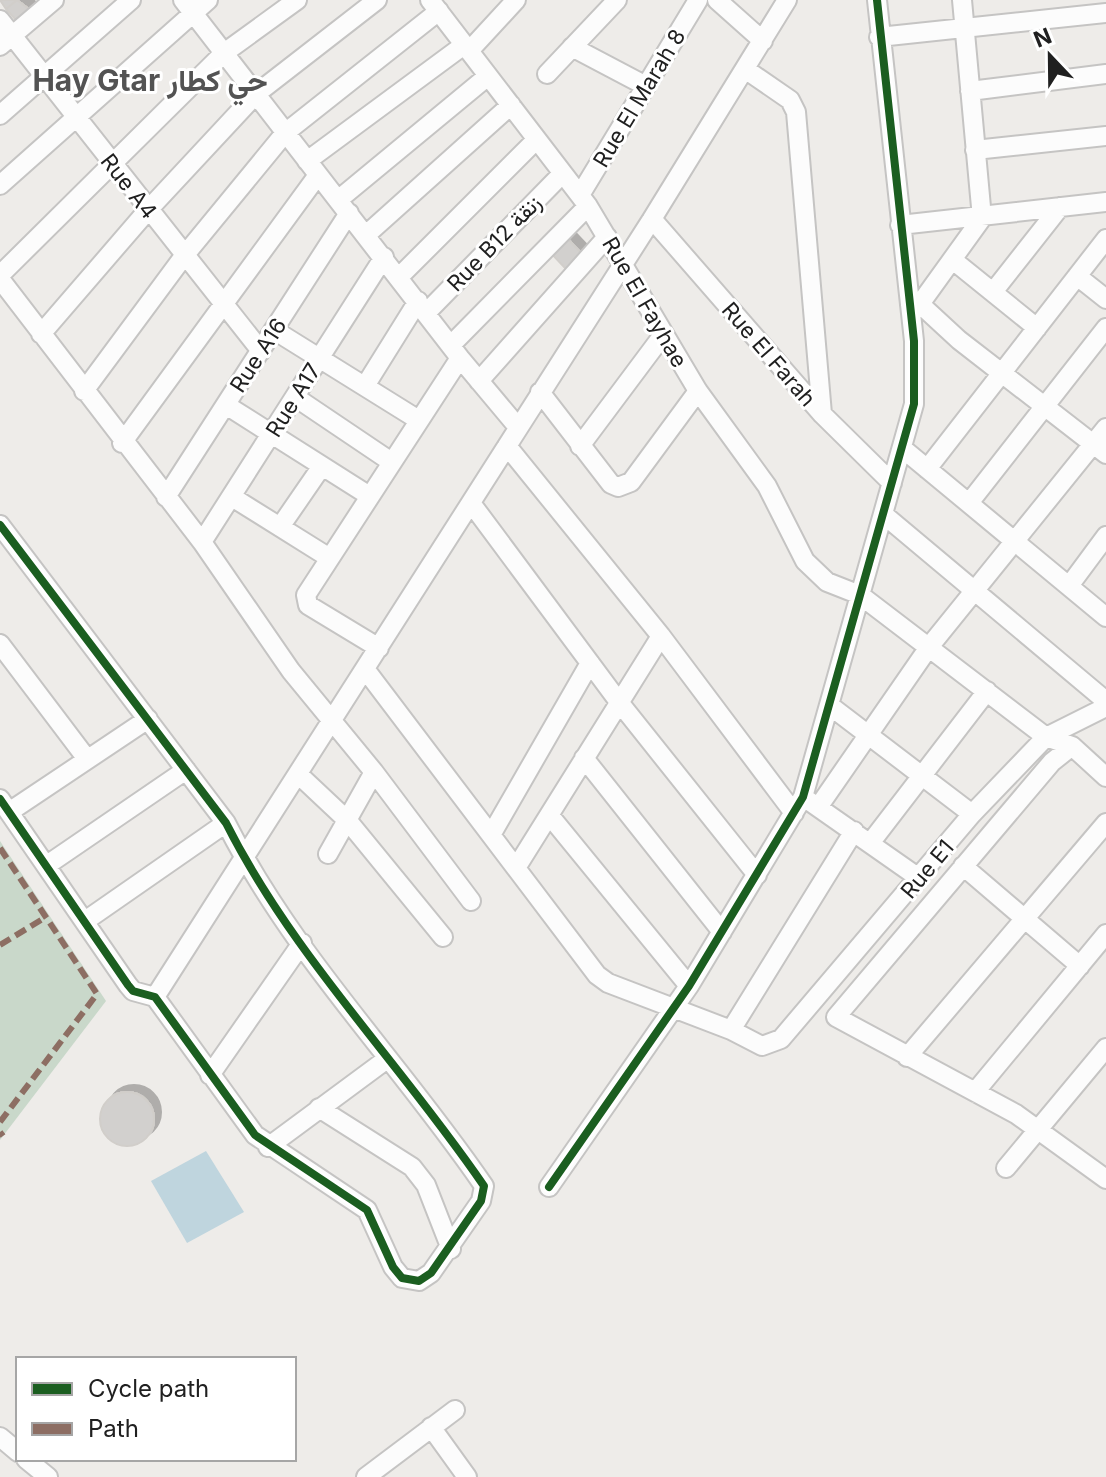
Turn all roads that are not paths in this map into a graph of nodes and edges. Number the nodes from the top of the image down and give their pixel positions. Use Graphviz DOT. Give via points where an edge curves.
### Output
graph roads {
  1 [pos="54,0"];
  2 [pos="131,0"];
  3 [pos="208,0"];
  4 [pos="297,0"];
  5 [pos="377,0"];
  6 [pos="516,0"];
  7 [pos="617,0"];
  8 [pos="698,0"];
  9 [pos="717,0"];
  10 [pos="787,0"];
  11 [pos="877,0"];
  12 [pos="962,0"];
  13 [pos="188,6"];
  14 [pos="434,6"];
  15 [pos="1106,13"];
  16 [pos="0,20"];
  17 [pos="964,30"];
  18 [pos="879,37"];
  19 [pos="6,40"];
  20 [pos="763,41"];
  21 [pos="572,47"];
  22 [pos="466,48"];
  23 [pos="224,53"];
  24 [pos="745,69"];
  25 [pos="44,74"];
  26 [pos="547,74"];
  27 [pos="1106,74"];
  28 [pos="488,76"];
  29 [pos="646,86"];
  30 [pos="970,91"];
  31 [pos="256,94"];
  32 [pos="511,105"];
  33 [pos="0,115"];
  34 [pos="75,116"];
  35 [pos="285,133"];
  36 [pos="1106,136"];
  37 [pos="536,140"];
  38 [pos="975,150"];
  39 [pos="112,165"];
  40 [pos="313,168"];
  41 [pos="562,174"];
  42 [pos="0,185"];
  43 [pos="584,201"];
  44 [pos="1106,202"];
  45 [pos="344,207"];
  46 [pos="1060,207"];
  47 [pos="148,210"];
  48 [pos="982,218"];
  49 [pos="652,219"];
  50 [pos="900,225"];
  51 [pos="366,235"];
  52 [pos="607,237"];
  53 [pos="1106,239"];
  54 [pos="184,256"];
  55 [pos="384,257"];
  56 [pos="954,261"];
  57 [pos="620,265"];
  58 [pos="1077,276"];
  59 [pos="0,277"];
  60 [pos="399,277"];
  61 [pos="993,292"];
  62 [pos="1106,299"];
  63 [pos="222,303"];
  64 [pos="915,305"];
  65 [pos="423,306"];
  66 [pos="1037,328"];
  67 [pos="1106,328"];
  68 [pos="274,330"];
  69 [pos="41,334"];
  70 [pos="663,335"];
  71 [pos="261,351"];
  72 [pos="456,352"];
  73 [pos="320,357"];
  74 [pos="1001,372"];
  75 [pos="479,381"];
  76 [pos="365,386"];
  77 [pos="84,391"];
  78 [pos="698,391"];
  79 [pos="540,392"];
  80 [pos="295,397"];
  81 [pos="226,405"];
  82 [pos="1045,406"];
  83 [pos="822,414"];
  84 [pos="417,419"];
  85 [pos="517,426"];
  86 [pos="1106,428"];
  87 [pos="272,434"];
  88 [pos="122,443"];
  89 [pos="507,446"];
  90 [pos="580,446"];
  91 [pos="902,448"];
  92 [pos="1100,449"];
  93 [pos="390,461"];
  94 [pos="322,466"];
  95 [pos="927,469"];
  96 [pos="892,483"];
  97 [pos="368,495"];
  98 [pos="166,497"];
  99 [pos="232,497"];
  100 [pos="471,503"];
  101 [pos="969,503"];
  102 [pos="883,514"];
  103 [pos="280,527"];
  104 [pos="3,535"];
  105 [pos="1106,536"];
  106 [pos="202,542"];
  107 [pos="1017,543"];
  108 [pos="328,557"];
  109 [pos="1069,586"];
  110 [pos="974,593"];
  111 [pos="860,595"];
  112 [pos="1106,617"];
  113 [pos="661,636"];
  114 [pos="0,644"];
  115 [pos="929,647"];
  116 [pos="379,648"];
  117 [pos="590,663"];
  118 [pos="365,669"];
  119 [pos="987,691"];
  120 [pos="619,702"];
  121 [pos="1106,704"];
  122 [pos="829,705"];
  123 [pos="332,717"];
  124 [pos="148,719"];
  125 [pos="870,735"];
  126 [pos="1046,737"];
  127 [pos="1072,746"];
  128 [pos="584,758"];
  129 [pos="87,759"];
  130 [pos="186,770"];
  131 [pos="374,772"];
  132 [pos="298,774"];
  133 [pos="920,776"];
  134 [pos="1106,777"];
  135 [pos="805,805"];
  136 [pos="5,806"];
  137 [pos="972,814"];
  138 [pos="550,816"];
  139 [pos="348,821"];
  140 [pos="226,823"];
  141 [pos="1106,823"];
  142 [pos="854,831"];
  143 [pos="491,835"];
  144 [pos="871,842"];
  145 [pos="328,854"];
  146 [pos="243,857"];
  147 [pos="47,865"];
  148 [pos="963,866"];
  149 [pos="516,868"];
  150 [pos="757,875"];
  151 [pos="919,878"];
  152 [pos="471,901"];
  153 [pos="1024,919"];
  154 [pos="85,921"];
  155 [pos="722,932"];
  156 [pos="1106,934"];
  157 [pos="443,937"];
  158 [pos="302,943"];
  159 [pos="1080,966"];
  160 [pos="689,986"];
  161 [pos="155,997"];
  162 [pos="674,1008"];
  163 [pos="731,1030"];
  164 [pos="1106,1048"];
  165 [pos="907,1057"];
  166 [pos="387,1059"];
  167 [pos="210,1075"];
  168 [pos="975,1092"];
  169 [pos="319,1108"];
  170 [pos="1038,1130"];
  171 [pos="268,1147"];
  172 [pos="1006,1168"];
  173 [pos="1103,1171"];
  174 [pos="549,1187"];
  175 [pos="451,1249"];
  176 [pos="455,1410"];
  177 [pos="431,1427"];
  178 [pos="0,1437"];
  179 [pos="16,1450"];
  180 [pos="28,1461"];
  181 [pos="48,1477"];
  182 [pos="366,1477"];
  183 [pos="467,1477"];
  1 -- 19 [label="street"];
  2 -- 25 [label="street"];
  3 -- 13 [label="street"];
  4 -- 23 [label="street"];
  5 -- 31 [label="street"];
  6 -- 22 [label="street"];
  7 -- 21 [label="street"];
  8 -- 29 [label="street, Rue El Marah 8"];
  9 -- 20 [label="street"];
  10 -- 20 [label="street"];
  11 -- 18 [label="street"];
  12 -- 17 [label="street"];
  13 -- 23 [label="street"];
  13 -- 34 [label="street"];
  14 -- 22 [label="street, Rue El Fayhae"];
  14 -- 35 [label="street"];
  15 -- 17 [label="street"];
  16 -- 19 [label="street, Rue A4"];
  17 -- 18 [label="street"];
  17 -- 30 [label="street"];
  18 -- 50 [label="street"];
  19 -- 25 [label="street, Rue A4"];
  20 -- 24 [label="street"];
  21 -- 26 [label="street"];
  21 -- 29 [label="street"];
  22 -- 28 [label="street, Rue El Fayhae"];
  22 -- 40 [label="street"];
  23 -- 31 [label="street"];
  23 -- 39 [label="street"];
  24 -- 49 [label="street"];
  24 -- 83 [label="street" via="790,100 797,117"];
  25 -- 33 [label="street"];
  25 -- 34 [label="street, Rue A4"];
  27 -- 30 [label="street"];
  28 -- 32 [label="street, Rue El Fayhae"];
  28 -- 45 [label="street, Rue A16"];
  29 -- 43 [label="street, Rue El Marah 8"];
  30 -- 38 [label="street"];
  31 -- 35 [label="street"];
  31 -- 47 [label="street"];
  32 -- 37 [label="street, Rue El Fayhae"];
  32 -- 51 [label="street"];
  34 -- 39 [label="street, Rue A4"];
  34 -- 42 [label="street"];
  35 -- 40 [label="street"];
  35 -- 54 [label="street"];
  36 -- 38 [label="street"];
  37 -- 41 [label="street, Rue El Fayhae"];
  37 -- 60 [label="street"];
  38 -- 48 [label="street"];
  39 -- 47 [label="street, Rue A4"];
  39 -- 59 [label="street"];
  40 -- 45 [label="street"];
  40 -- 63 [label="street"];
  41 -- 43 [label="street, Rue El Fayhae"];
  41 -- 65 [label="street, Rue B12 زنقة"];
  43 -- 52 [label="street, Rue El Fayhae"];
  43 -- 72 [label="street, Rue El Marah 8"];
  44 -- 46 [label="street"];
  45 -- 51 [label="street"];
  45 -- 68 [label="street, Rue A16"];
  46 -- 48 [label="street"];
  46 -- 61 [label="street"];
  47 -- 54 [label="street, Rue A4"];
  47 -- 69 [label="street"];
  48 -- 50 [label="street"];
  48 -- 56 [label="street"];
  49 -- 57 [label="street"];
  49 -- 83 [label="street, Rue El Farah"];
  50 -- 64 [label="street"];
  51 -- 55 [label="street"];
  52 -- 57 [label="street, Rue El Fayhae"];
  52 -- 75 [label="street"];
  53 -- 58 [label="street"];
  54 -- 63 [label="street, Rue A4"];
  54 -- 77 [label="street"];
  55 -- 60 [label="street"];
  55 -- 73 [label="street, Rue A17"];
  56 -- 61 [label="street"];
  56 -- 64 [label="street"];
  57 -- 70 [label="street, Rue El Fayhae"];
  57 -- 79 [label="street"];
  58 -- 62 [label="street"];
  58 -- 66 [label="street"];
  59 -- 69 [label="street"];
  60 -- 65 [label="street"];
  61 -- 66 [label="street"];
  63 -- 71 [label="street, Rue A4"];
  63 -- 88 [label="street"];
  64 -- 74 [label="street"];
  64 -- 91 [label="street" via="914,404"];
  65 -- 72 [label="street"];
  65 -- 76 [label="street, Rue B12 زنقة"];
  66 -- 74 [label="street"];
  67 -- 82 [label="street"];
  68 -- 71 [label="street, Rue A16"];
  68 -- 73 [label="street"];
  69 -- 77 [label="street"];
  70 -- 78 [label="street, Rue El Fayhae"];
  70 -- 90 [label="street"];
  71 -- 81 [label="street, Rue A16"];
  72 -- 75 [label="street"];
  72 -- 84 [label="street, Rue El Marah 8"];
  73 -- 76 [label="street"];
  73 -- 80 [label="street, Rue A17"];
  74 -- 82 [label="street"];
  74 -- 95 [label="street"];
  75 -- 85 [label="street"];
  76 -- 84 [label="street"];
  77 -- 88 [label="street"];
  78 -- 90 [label="street" via="624,486 611,484"];
  78 -- 111 [label="street, Rue El Fayhae" via="752,461 814,571"];
  79 -- 85 [label="street"];
  79 -- 90 [label="street"];
  80 -- 87 [label="street, Rue A17"];
  80 -- 93 [label="street"];
  81 -- 87 [label="street"];
  81 -- 98 [label="street, Rue A16"];
  82 -- 92 [label="street"];
  82 -- 101 [label="street"];
  83 -- 96 [label="street, Rue El Farah"];
  84 -- 93 [label="street, Rue El Marah 8"];
  85 -- 89 [label="street"];
  86 -- 92 [label="street"];
  87 -- 94 [label="street"];
  87 -- 99 [label="street, Rue A17"];
  88 -- 98 [label="street"];
  89 -- 100 [label="street"];
  89 -- 113 [label="street"];
  91 -- 95 [label="street"];
  91 -- 96 [label="street"];
  92 -- 107 [label="street"];
  93 -- 97 [label="street, Rue El Marah 8"];
  94 -- 97 [label="street"];
  94 -- 103 [label="street"];
  95 -- 101 [label="street"];
  96 -- 102 [label="street"];
  97 -- 108 [label="street, Rue El Marah 8"];
  98 -- 106 [label="street"];
  99 -- 103 [label="street"];
  99 -- 106 [label="street, Rue A17"];
  100 -- 116 [label="street"];
  100 -- 117 [label="street"];
  101 -- 107 [label="street"];
  102 -- 110 [label="street"];
  102 -- 111 [label="street"];
  103 -- 108 [label="street"];
  104 -- 124 [label="street"];
  105 -- 109 [label="street"];
  106 -- 123 [label="street" via="291,671"];
  107 -- 109 [label="street"];
  107 -- 110 [label="street"];
  108 -- 116 [label="street, Rue El Marah 8" via="306,595 308,605"];
  109 -- 112 [label="street"];
  110 -- 115 [label="street"];
  110 -- 121 [label="street"];
  111 -- 115 [label="street, Rue El Fayhae"];
  111 -- 122 [label="street"];
  113 -- 120 [label="street"];
  113 -- 135 [label="street"];
  114 -- 129 [label="street"];
  115 -- 119 [label="street, Rue El Fayhae"];
  115 -- 125 [label="street"];
  116 -- 118 [label="street"];
  117 -- 120 [label="street"];
  117 -- 143 [label="street"];
  118 -- 123 [label="street"];
  118 -- 143 [label="street"];
  119 -- 126 [label="street, Rue El Fayhae"];
  119 -- 133 [label="street"];
  120 -- 128 [label="street"];
  120 -- 150 [label="street"];
  121 -- 126 [label="street, Rue E1"];
  122 -- 125 [label="street"];
  122 -- 135 [label="street"];
  123 -- 131 [label="street"];
  123 -- 132 [label="street"];
  124 -- 129 [label="street"];
  124 -- 130 [label="street"];
  125 -- 133 [label="street"];
  125 -- 135 [label="street"];
  126 -- 127 [label="street, Rue El Fayhae"];
  126 -- 137 [label="street, Rue E1"];
  127 -- 134 [label="street"];
  127 -- 148 [label="street" via="1052,762"];
  128 -- 138 [label="street"];
  128 -- 155 [label="street"];
  129 -- 136 [label="street"];
  130 -- 140 [label="street"];
  130 -- 147 [label="street"];
  131 -- 139 [label="street"];
  131 -- 152 [label="street"];
  132 -- 139 [label="street"];
  132 -- 146 [label="street"];
  133 -- 137 [label="street"];
  133 -- 144 [label="street"];
  135 -- 142 [label="street"];
  135 -- 150 [label="street"];
  136 -- 147 [label="street"];
  137 -- 151 [label="street, Rue E1"];
  138 -- 149 [label="street"];
  138 -- 160 [label="street"];
  139 -- 145 [label="street"];
  139 -- 157 [label="street"];
  140 -- 146 [label="street"];
  140 -- 154 [label="street"];
  141 -- 153 [label="street"];
  142 -- 144 [label="street"];
  142 -- 163 [label="street"];
  143 -- 149 [label="street"];
  144 -- 151 [label="street"];
  146 -- 158 [label="street"];
  146 -- 161 [label="street"];
  147 -- 154 [label="street"];
  148 -- 153 [label="street"];
  148 -- 165 [label="street" via="837,1012 839,1021"];
  149 -- 162 [label="street" via="597,975"];
  150 -- 155 [label="street"];
  151 -- 163 [label="street, Rue E1" via="781,1039 762,1046"];
  153 -- 159 [label="street"];
  153 -- 165 [label="street"];
  154 -- 161 [label="street" via="133,991"];
  155 -- 160 [label="street"];
  156 -- 159 [label="street"];
  158 -- 166 [label="street"];
  158 -- 167 [label="street"];
  159 -- 168 [label="street"];
  160 -- 162 [label="street"];
  161 -- 167 [label="street"];
  162 -- 163 [label="street"];
  162 -- 174 [label="street"];
  164 -- 170 [label="street"];
  165 -- 168 [label="street"];
  166 -- 169 [label="street"];
  166 -- 175 [label="street" via="484,1186 481,1201"];
  167 -- 171 [label="street"];
  168 -- 170 [label="street"];
  169 -- 171 [label="street"];
  169 -- 175 [label="street" via="412,1167 426,1185"];
  170 -- 172 [label="street"];
  170 -- 173 [label="street"];
  171 -- 175 [label="street" via="367,1210 402,1278 426,1278"];
  176 -- 177 [label="street"];
  177 -- 182 [label="street"];
  177 -- 183 [label="street"];
  178 -- 179 [label="street"];
  180 -- 181 [label="street"];
}
